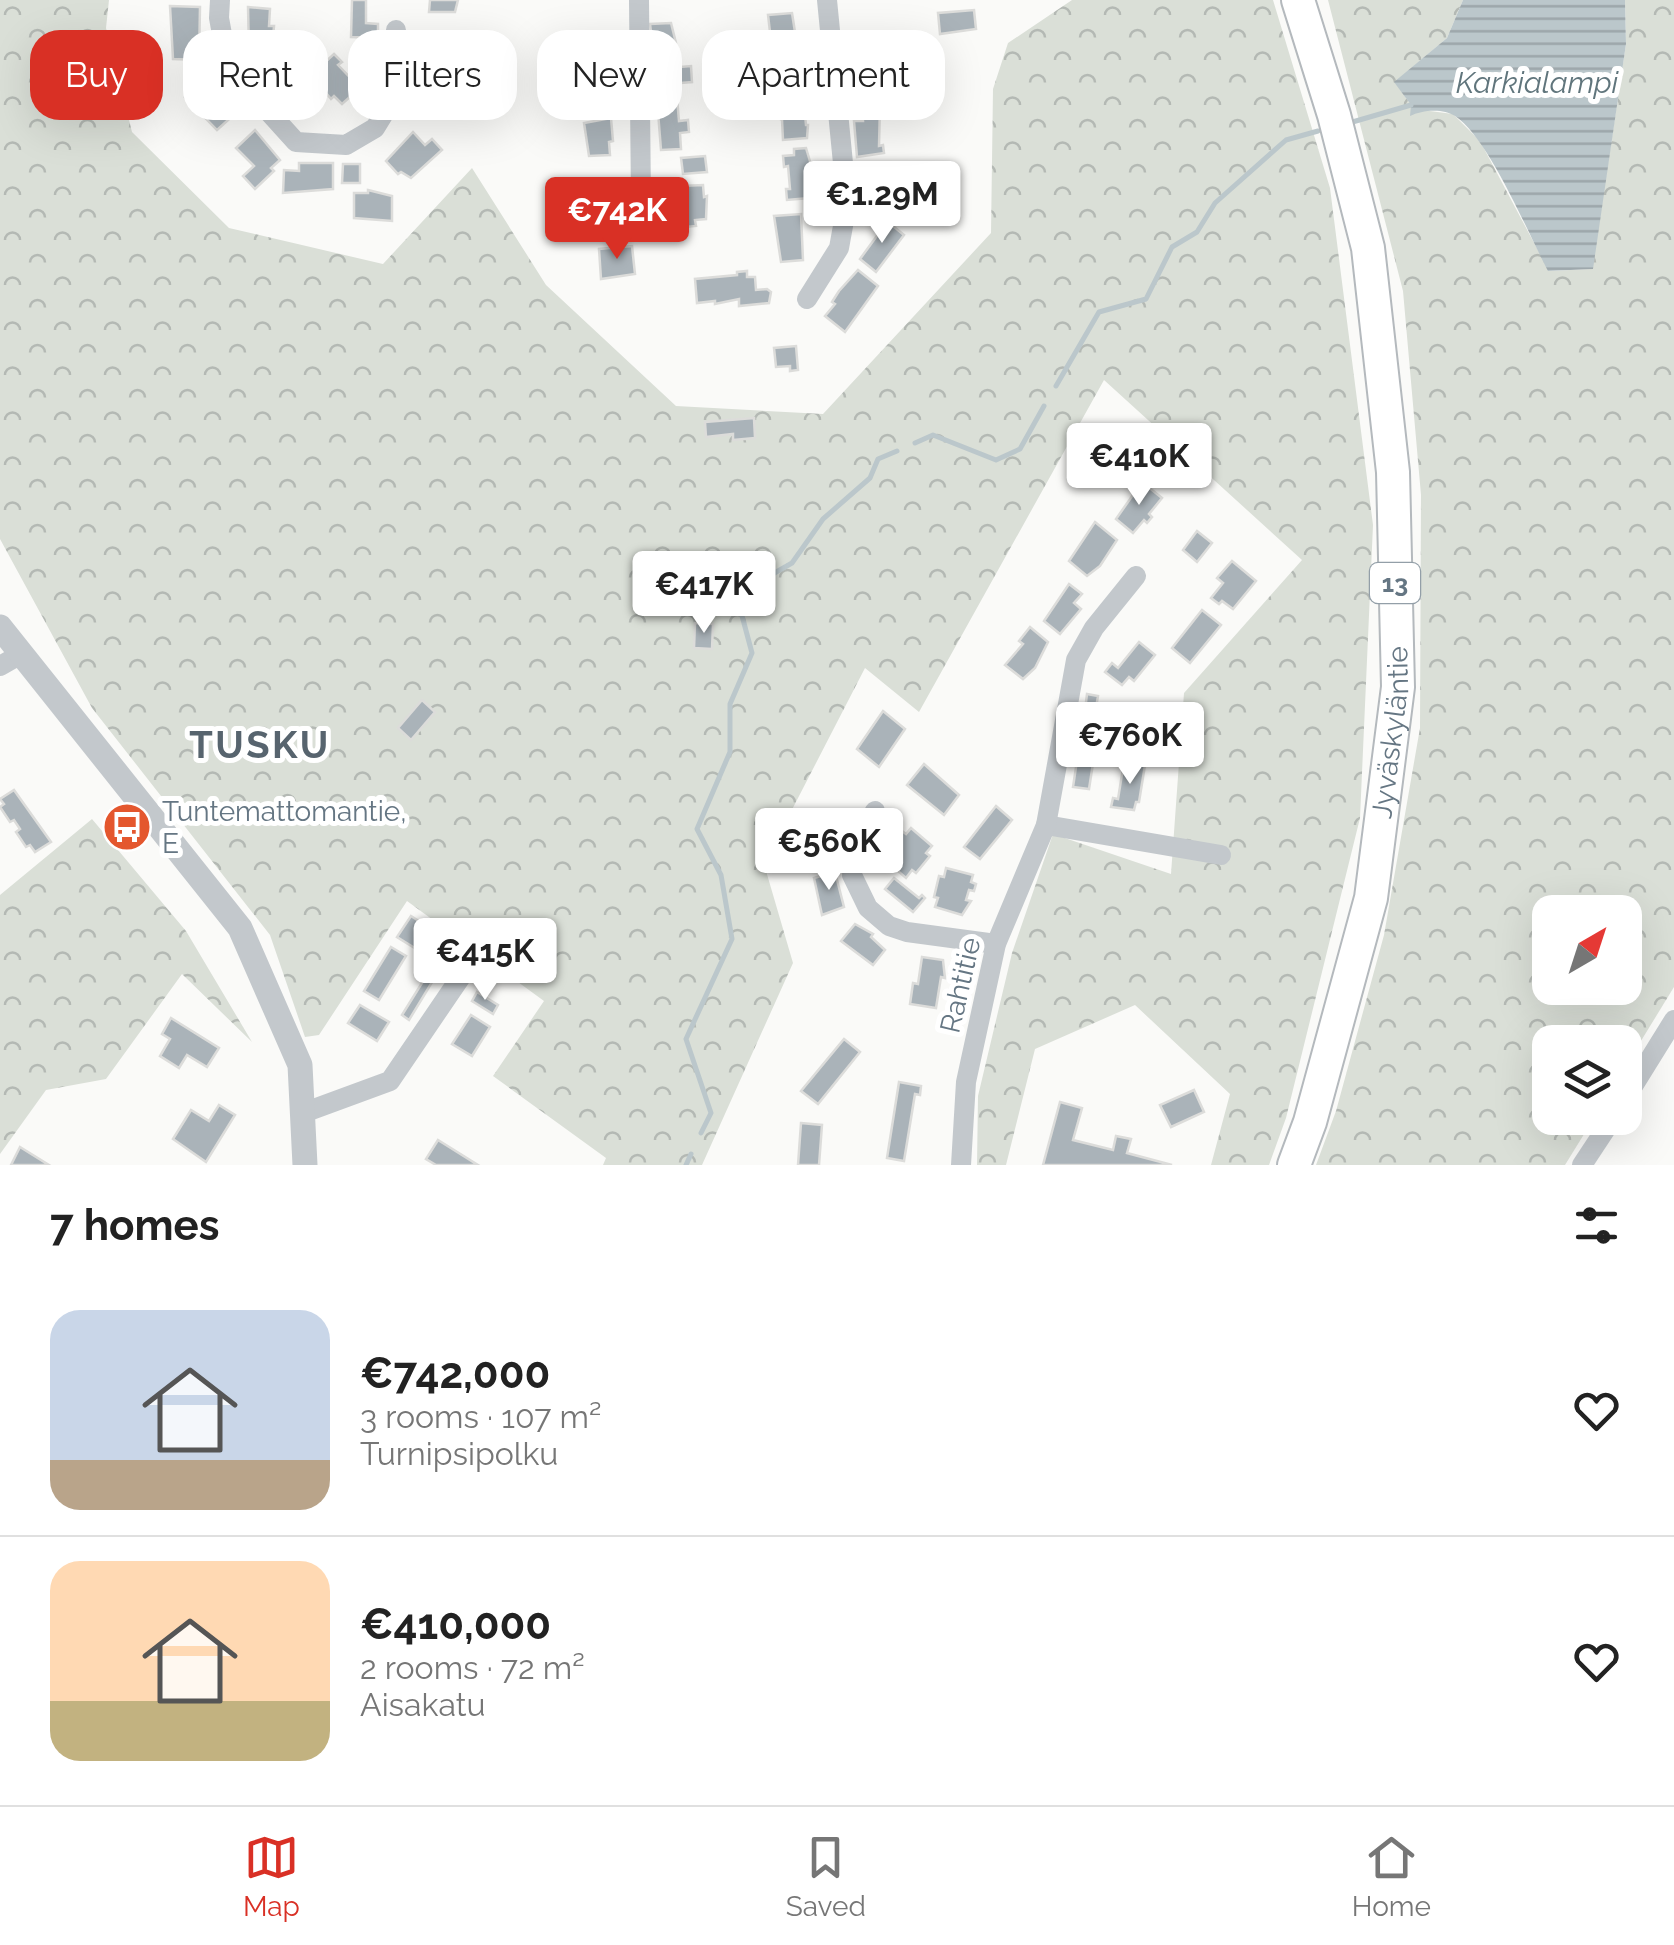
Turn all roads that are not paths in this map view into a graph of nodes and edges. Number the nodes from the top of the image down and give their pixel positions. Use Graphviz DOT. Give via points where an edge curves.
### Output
graph roads {
  1 [pos="220,0"];
  2 [pos="639,0"];
  3 [pos="827,0"];
  4 [pos="1298,0"];
  5 [pos="380,120"];
  6 [pos="641,202"];
  7 [pos="806,299"];
  8 [pos="1136,576"];
  9 [pos="0,627"];
  10 [pos="11,660"];
  11 [pos="875,811"];
  12 [pos="1046,825"];
  13 [pos="1221,854"];
  14 [pos="488,937"];
  15 [pos="996,944"];
  16 [pos="1674,1020"];
  17 [pos="1642,1071"];
  18 [pos="302,1113"];
  19 [pos="1602,1135"];
  20 [pos="305,1165"];
  21 [pos="961,1165"];
  22 [pos="1294,1165"];
  23 [pos="1582,1165"];
  1 -- 5 [label="street" via="228,67 296,142 346,145"];
  2 -- 6 [label="street"];
  3 -- 7 [label="street" via="846,204 839,248"];
  4 -- 22 [label="highway, Jyväskyläntie / 13" via="1368,248 1393,472 1398,687 1371,898"];
  8 -- 12 [label="street, Rahtitie" via="1076,660"];
  9 -- 10 [label="street"];
  10 -- 18 [label="street" via="240,928 300,1065"];
  11 -- 15 [label="street" via="856,844 852,876 868,908 907,932"];
  12 -- 13 [label="street"];
  12 -- 15 [label="street, Rahtitie"];
  14 -- 18 [label="street" via="390,1082"];
  15 -- 21 [label="street, Rahtitie" via="966,1082"];
  16 -- 17 [label="street"];
  18 -- 20 [label="street"];
  19 -- 23 [label="street"];
}
